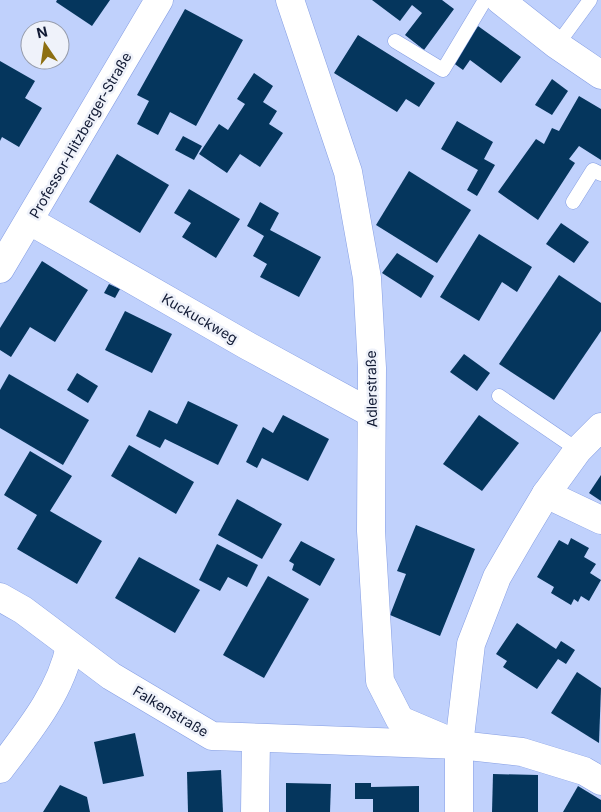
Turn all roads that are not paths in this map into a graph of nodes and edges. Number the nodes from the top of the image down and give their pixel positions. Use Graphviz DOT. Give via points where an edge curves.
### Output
graph roads {
  1 [pos="159,0"];
  2 [pos="290,0"];
  3 [pos="485,0"];
  4 [pos="500,0"];
  5 [pos="590,0"];
  6 [pos="395,41"];
  7 [pos="557,45"];
  8 [pos="601,75"];
  9 [pos="601,174"];
  10 [pos="573,202"];
  11 [pos="30,220"];
  12 [pos="0,269"];
  13 [pos="499,396"];
  14 [pos="371,413"];
  15 [pos="601,427"];
  16 [pos="578,450"];
  17 [pos="546,494"];
  18 [pos="601,520"];
  19 [pos="0,597"];
  20 [pos="70,646"];
  21 [pos="256,738"];
  22 [pos="459,745"];
  23 [pos="0,769"];
  24 [pos="601,781"];
  25 [pos="255,812"];
  26 [pos="459,812"];
  1 -- 11 [label="street, Professor-Hitzberger-Straße"];
  2 -- 14 [label="street, Adlerstraße" via="348,172 367,278"];
  3 -- 6 [label="lane" via="443,70"];
  4 -- 7 [label="street"];
  5 -- 7 [label="lane"];
  7 -- 8 [label="street"];
  9 -- 10 [label="lane" via="593,170"];
  11 -- 12 [label="street, Professor-Hitzberger-Straße"];
  11 -- 14 [label="street, Kuckuckweg"];
  13 -- 16 [label="lane"];
  14 -- 22 [label="street, Adlerstraße" via="372,531 380,681 400,720"];
  15 -- 16 [label="street"];
  16 -- 17 [label="street"];
  17 -- 18 [label="street"];
  17 -- 22 [label="street" via="497,577 471,644"];
  19 -- 20 [label="street, Falkenstraße"];
  20 -- 21 [label="street, Falkenstraße" via="111,676 212,736"];
  20 -- 23 [label="street" via="66,665 37,720"];
  21 -- 22 [label="street, Falkenstraße"];
  21 -- 25 [label="street"];
  22 -- 24 [label="street" via="522,752 584,771"];
  22 -- 26 [label="street"];
}
